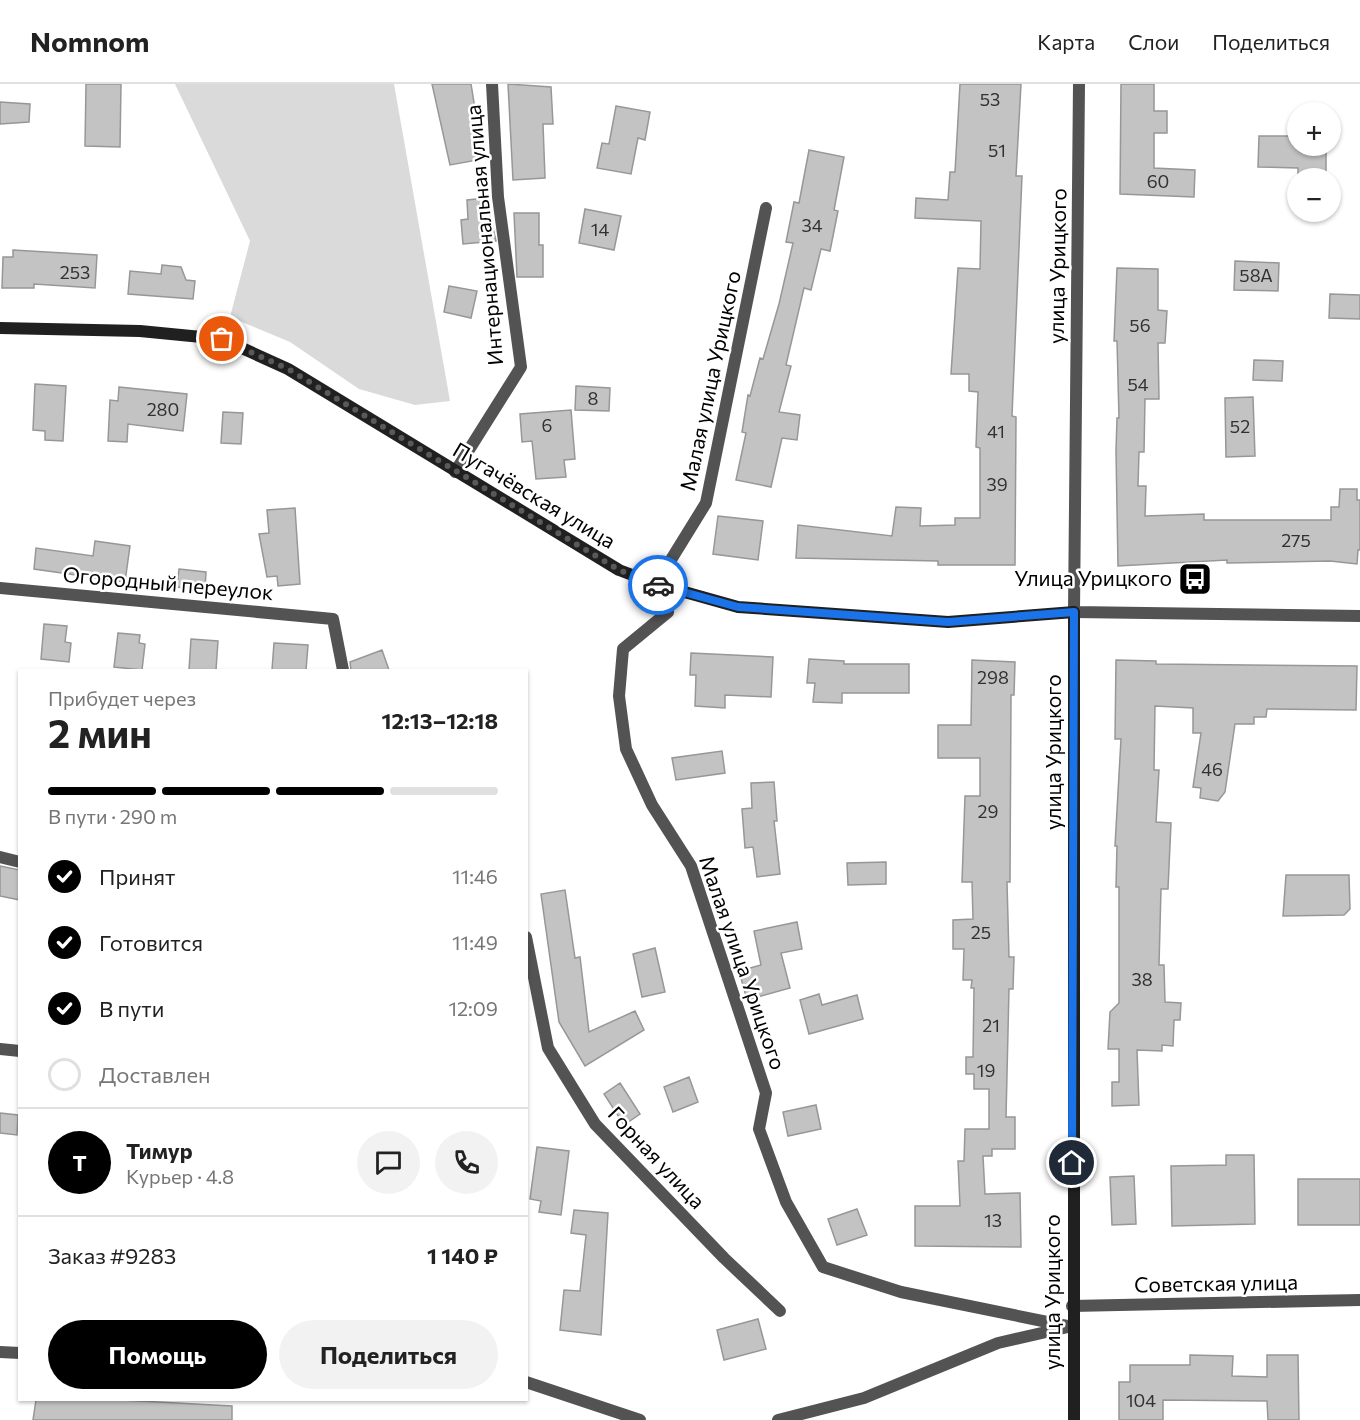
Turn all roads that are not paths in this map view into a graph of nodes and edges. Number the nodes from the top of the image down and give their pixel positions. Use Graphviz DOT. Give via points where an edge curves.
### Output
graph roads {
  1 [pos="492,84"];
  2 [pos="1079,84"];
  3 [pos="766,208"];
  4 [pos="0,328"];
  5 [pos="455,472"];
  6 [pos="656,584"];
  7 [pos="0,588"];
  8 [pos="1074,612"];
  9 [pos="1360,616"];
  10 [pos="343,669"];
  11 [pos="0,857"];
  12 [pos="18,862"];
  13 [pos="528,947"];
  14 [pos="0,1049"];
  15 [pos="18,1051"];
  16 [pos="1360,1300"];
  17 [pos="1072,1306"];
  18 [pos="780,1311"];
  19 [pos="1072,1327"];
  20 [pos="0,1352"];
  21 [pos="18,1353"];
  22 [pos="528,1384"];
  23 [pos="640,1420"];
  24 [pos="778,1420"];
  25 [pos="1074,1420"];
  1 -- 5 [label="street, Интернациональная улица" via="498,197 521,368"];
  2 -- 8 [label="street, улица Урицкого"];
  3 -- 6 [label="street, Малая улица Урицкого" via="706,503"];
  4 -- 5 [label="main road, Пугачёвская улица" via="140,331 222,339 288,369"];
  5 -- 6 [label="main road, Пугачёвская улица" via="619,570"];
  6 -- 8 [label="main road, Пугачёвская улица" via="738,607 936,621"];
  6 -- 19 [label="street, Малая улица Урицкого" via="668,612 622,649 618,696 626,749 652,805 691,866 766,1093 759,1130 786,1202 823,1267 901,1292"];
  7 -- 10 [label="street, Огородный переулок" via="333,619"];
  8 -- 9 [label="street, Пугачёвская улица"];
  8 -- 17 [label="main road, улица Урицкого"];
  11 -- 12 [label="street"];
  13 -- 18 [label="street, Горная улица" via="548,1048 595,1124"];
  14 -- 15 [label="street"];
  16 -- 17 [label="street, Советская улица"];
  17 -- 19 [label="main road, улица Урицкого"];
  19 -- 24 [label="street" via="998,1342 864,1398"];
  19 -- 25 [label="main road, улица Урицкого"];
  20 -- 21 [label="street"];
  22 -- 23 [label="street"];
}
